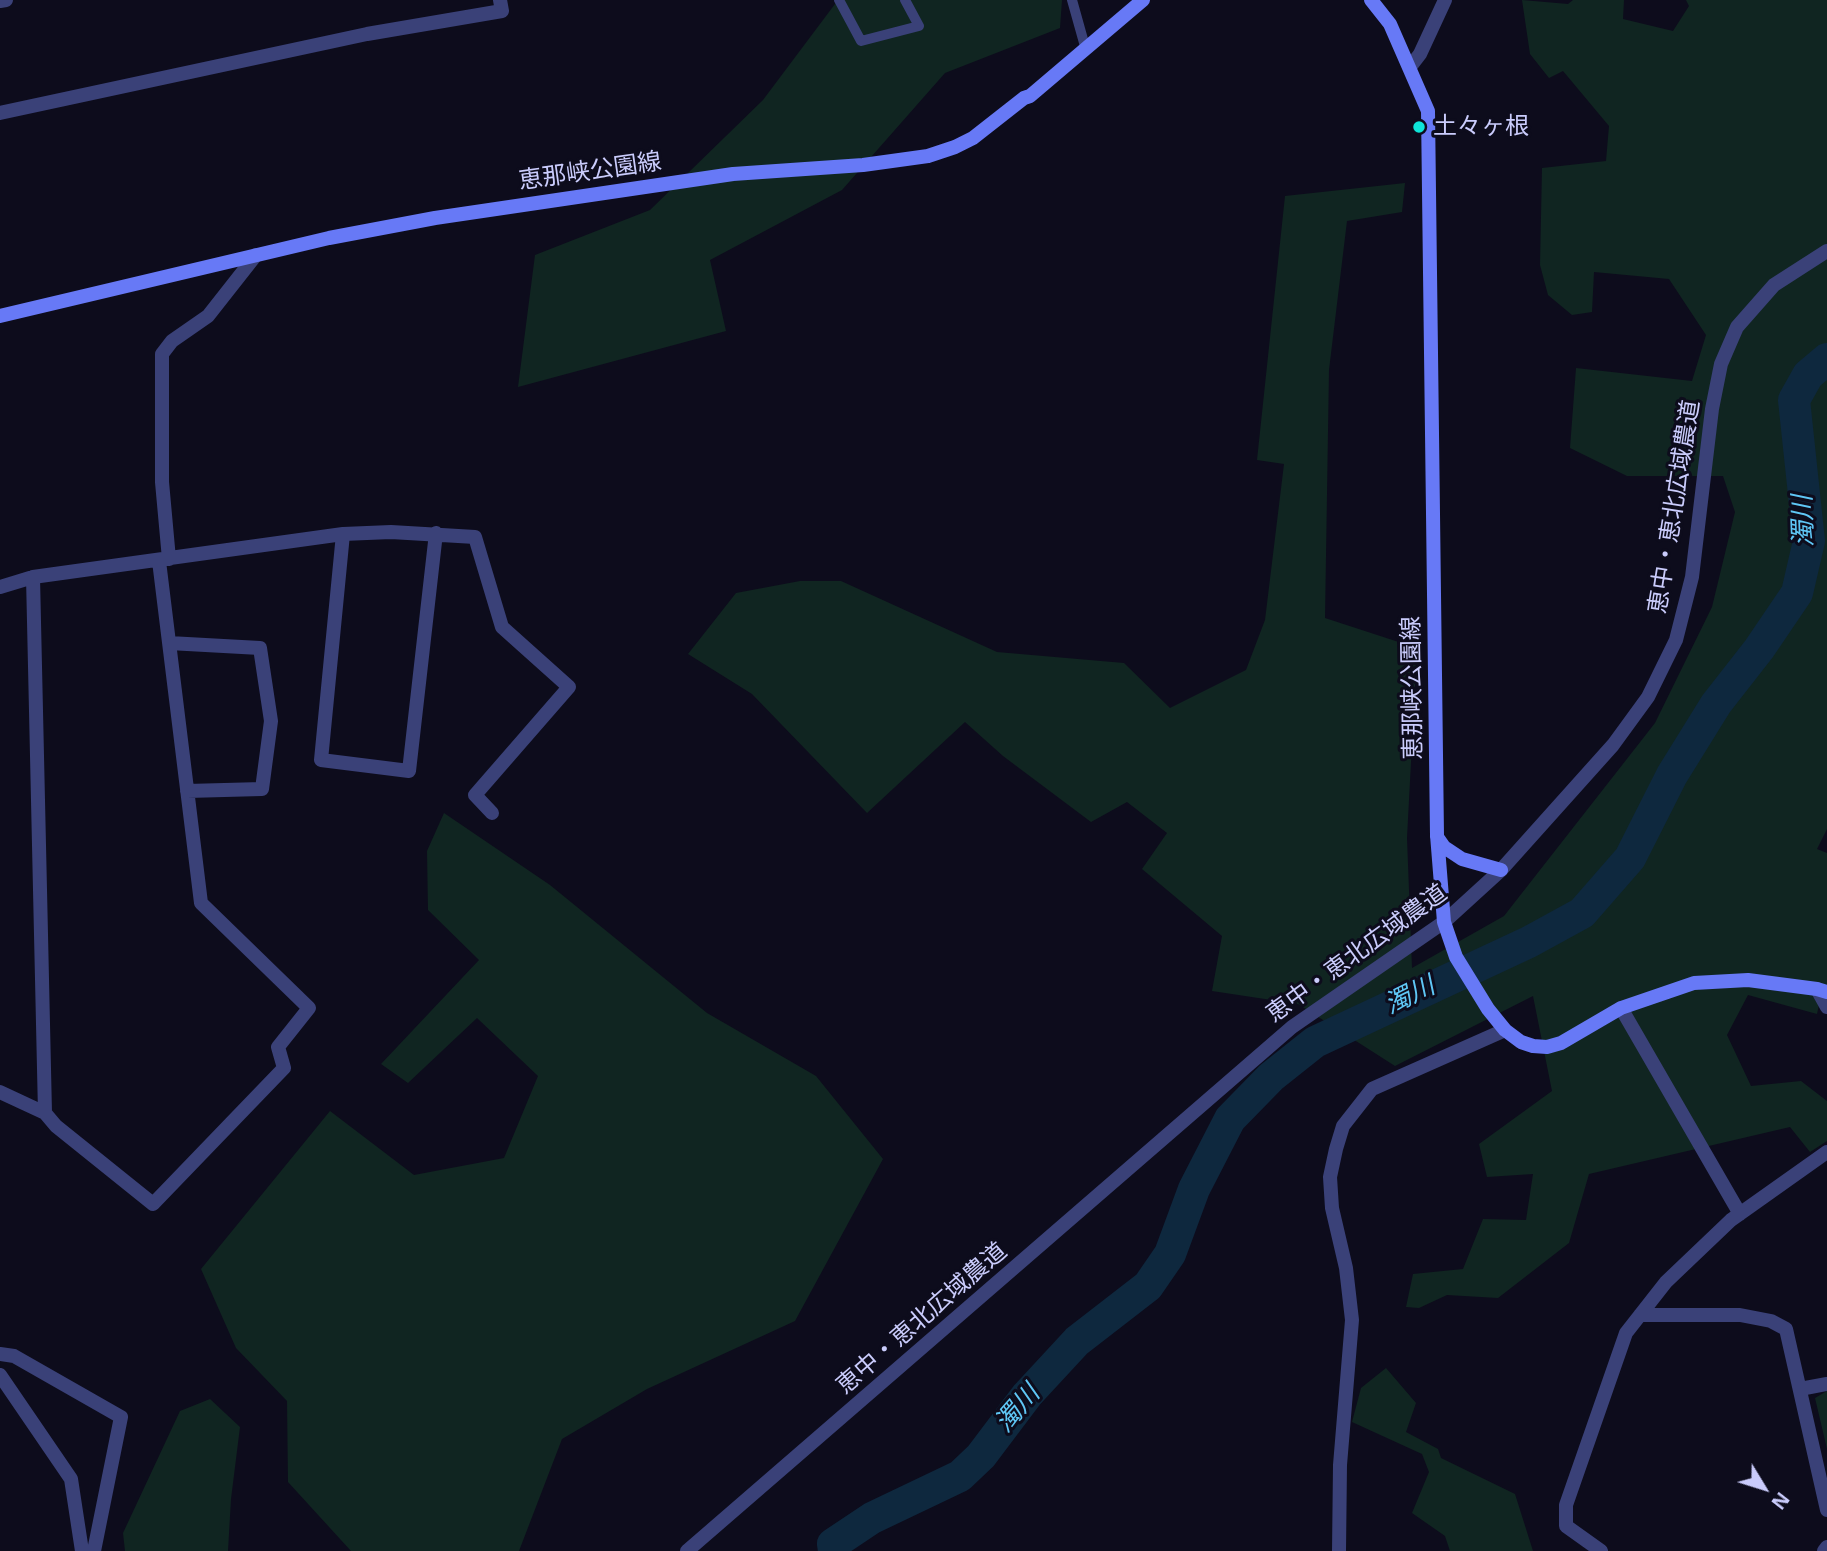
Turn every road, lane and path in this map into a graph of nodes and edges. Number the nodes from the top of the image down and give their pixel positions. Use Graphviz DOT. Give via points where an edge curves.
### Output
graph roads {
  1 [pos="6,0"];
  2 [pos="500,0"];
  3 [pos="839,0"];
  4 [pos="905,0"];
  5 [pos="1072,0"];
  6 [pos="1143,0"];
  7 [pos="1371,0"];
  8 [pos="1445,0"];
  9 [pos="0,1"];
  10 [pos="1086,50"];
  11 [pos="1410,67"];
  12 [pos="0,113"];
  13 [pos="1827,251"];
  14 [pos="256,255"];
  15 [pos="0,316"];
  16 [pos="436,533"];
  17 [pos="343,534"];
  18 [pos="164,560"];
  19 [pos="33,577"];
  20 [pos="0,587"];
  21 [pos="169,643"];
  22 [pos="187,791"];
  23 [pos="492,813"];
  24 [pos="1437,835"];
  25 [pos="1501,870"];
  26 [pos="1444,922"];
  27 [pos="1822,990"];
  28 [pos="1827,1007"];
  29 [pos="1621,1008"];
  30 [pos="1505,1030"];
  31 [pos="0,1092"];
  32 [pos="45,1113"];
  33 [pos="1827,1152"];
  34 [pos="1740,1214"];
  35 [pos="1640,1315"];
  36 [pos="0,1354"];
  37 [pos="0,1375"];
  38 [pos="1827,1384"];
  39 [pos="1800,1389"];
  40 [pos="1827,1510"];
  41 [pos="82,1551"];
  42 [pos="94,1551"];
  43 [pos="687,1551"];
  44 [pos="1339,1551"];
  45 [pos="1601,1551"];
  1 -- 9 [label="street"];
  2 -- 12 [label="street" via="502,12 367,34"];
  3 -- 4 [label="lane" via="861,41 919,26"];
  5 -- 10 [label="lane"];
  6 -- 10 [label="main road, 恵那峡公園線"];
  7 -- 11 [label="main road, 恵那峡公園線" via="1390,24"];
  8 -- 11 [label="street"];
  10 -- 14 [label="main road, 恵那峡公園線" via="973,138 928,156 733,174 435,218"];
  11 -- 24 [label="main road, 恵那峡公園線" via="1428,111"];
  13 -- 25 [label="street, 恵中・恵北広域農道" via="1774,285 1737,327 1721,364 1692,577 1676,640 1648,697 1613,745"];
  14 -- 15 [label="main road, 恵那峡公園線"];
  14 -- 18 [label="street" via="208,316 172,341 162,354"];
  16 -- 17 [label="street"];
  16 -- 17 [label="street" via="409,771 321,760"];
  16 -- 23 [label="street" via="475,537 502,627 569,687 475,795"];
  17 -- 18 [label="street"];
  18 -- 19 [label="street"];
  18 -- 21 [label="street"];
  19 -- 20 [label="street"];
  19 -- 32 [label="street"];
  21 -- 22 [label="street"];
  21 -- 22 [label="street" via="260,648 271,721 262,789"];
  22 -- 32 [label="street" via="201,903 309,1008 278,1047 284,1068 153,1204"];
  24 -- 25 [label="main road" via="1444,847 1462,859"];
  24 -- 26 [label="main road, 恵那峡公園線"];
  25 -- 26 [label="street, 恵中・恵北広域農道"];
  26 -- 30 [label="main road, 恵那峡公園線" via="1456,957"];
  26 -- 43 [label="street, 恵中・恵北広域農道" via="1292,1027"];
  27 -- 28 [label="street"];
  27 -- 29 [label="main road, 恵那峡公園線" via="1748,980 1694,983"];
  29 -- 30 [label="main road, 恵那峡公園線" via="1547,1047 1521,1042"];
  29 -- 34 [label="street"];
  30 -- 44 [label="street" via="1372,1089 1343,1126 1330,1178 1352,1320 1340,1465"];
  31 -- 32 [label="street"];
  33 -- 34 [label="street"];
  34 -- 35 [label="street" via="1666,1282"];
  35 -- 39 [label="street" via="1740,1315 1771,1321 1786,1329"];
  35 -- 45 [label="street" via="1626,1333 1566,1506 1566,1526"];
  36 -- 42 [label="street" via="14,1356 121,1417"];
  37 -- 41 [label="street" via="71,1479"];
  38 -- 39 [label="street"];
  39 -- 40 [label="street"];
}
